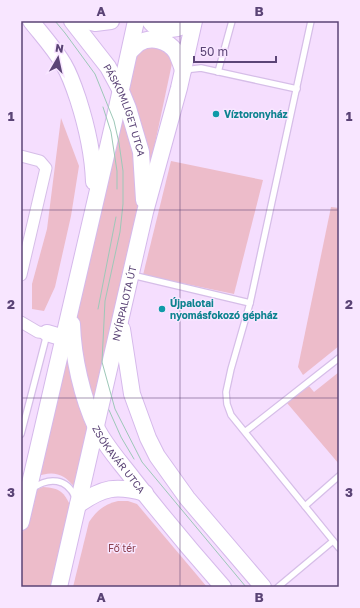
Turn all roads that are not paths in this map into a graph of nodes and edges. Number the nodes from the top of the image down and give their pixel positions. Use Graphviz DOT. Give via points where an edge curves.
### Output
graph roads {
  1 [pos="31,21"];
  2 [pos="72,21"];
  3 [pos="86,21"];
  4 [pos="111,21"];
  5 [pos="136,21"];
  6 [pos="150,21"];
  7 [pos="189,21"];
  8 [pos="194,21"];
  9 [pos="232,21"];
  10 [pos="311,21"];
  11 [pos="130,51"];
  12 [pos="183,70"];
  13 [pos="218,72"];
  14 [pos="297,89"];
  15 [pos="121,91"];
  16 [pos="21,156"];
  17 [pos="93,210"];
  18 [pos="145,212"];
  19 [pos="21,275"];
  20 [pos="130,275"];
  21 [pos="250,303"];
  22 [pos="72,304"];
  23 [pos="120,318"];
  24 [pos="21,322"];
  25 [pos="47,333"];
  26 [pos="64,338"];
  27 [pos="339,358"];
  28 [pos="96,428"];
  29 [pos="246,431"];
  30 [pos="21,434"];
  31 [pos="339,476"];
  32 [pos="28,492"];
  33 [pos="145,494"];
  34 [pos="78,505"];
  35 [pos="305,506"];
  36 [pos="21,522"];
  37 [pos="333,541"];
  38 [pos="339,548"];
  39 [pos="60,587"];
  40 [pos="223,587"];
  41 [pos="262,587"];
  42 [pos="278,587"];
  1 -- 17 [label="main road" via="65,66 80,106 93,154"];
  2 -- 15 [label="main road, PÁSKOMLIGET UTCA" via="108,67"];
  3 -- 4 [label="main road"];
  5 -- 11 [label="main road"];
  6 -- 7 [label="main road" via="156,26 173,29 180,28"];
  8 -- 12 [label="main road, NYÍRPALOTA ÚT"];
  9 -- 13 [label="lane"];
  10 -- 14 [label="lane"];
  11 -- 12 [label="main road" via="145,41 163,41 175,52"];
  11 -- 15 [label="main road"];
  12 -- 13 [label="lane" via="201,68"];
  12 -- 18 [label="main road, NYÍRPALOTA ÚT"];
  13 -- 14 [label="lane"];
  14 -- 21 [label="lane"];
  15 -- 17 [label="main road"];
  15 -- 18 [label="main road, PÁSKOMLIGET UTCA" via="140,152"];
  16 -- 19 [label="street" via="40,161 46,168"];
  17 -- 22 [label="main road"];
  18 -- 20 [label="main road, NYÍRPALOTA ÚT"];
  20 -- 21 [label="lane"];
  20 -- 23 [label="main road, NYÍRPALOTA ÚT"];
  21 -- 29 [label="lane" via="226,392 227,404 232,415"];
  22 -- 26 [label="main road"];
  22 -- 28 [label="main road, ZSÓKAVÁR UTCA" via="73,339 77,360"];
  23 -- 28 [label="main road, NYÍRPALOTA ÚT"];
  23 -- 41 [label="main road" via="132,394 151,444 187,498"];
  24 -- 25 [label="street" via="38,332"];
  25 -- 26 [label="main road"];
  25 -- 30 [label="lane"];
  26 -- 32 [label="main road"];
  27 -- 29 [label="lane"];
  28 -- 33 [label="main road, ZSÓKAVÁR UTCA"];
  28 -- 34 [label="main road, NYÍRPALOTA ÚT"];
  29 -- 35 [label="lane"];
  31 -- 35 [label="lane"];
  32 -- 34 [label="lane" via="42,482 53,481 64,484 73,492"];
  32 -- 36 [label="main road"];
  33 -- 34 [label="main road" via="118,488 92,495"];
  33 -- 40 [label="main road, ZSÓKAVÁR UTCA"];
  34 -- 39 [label="main road, NYÍRPALOTA ÚT"];
  35 -- 37 [label="lane"];
  37 -- 38 [label="lane"];
  37 -- 42 [label="lane"];
}
